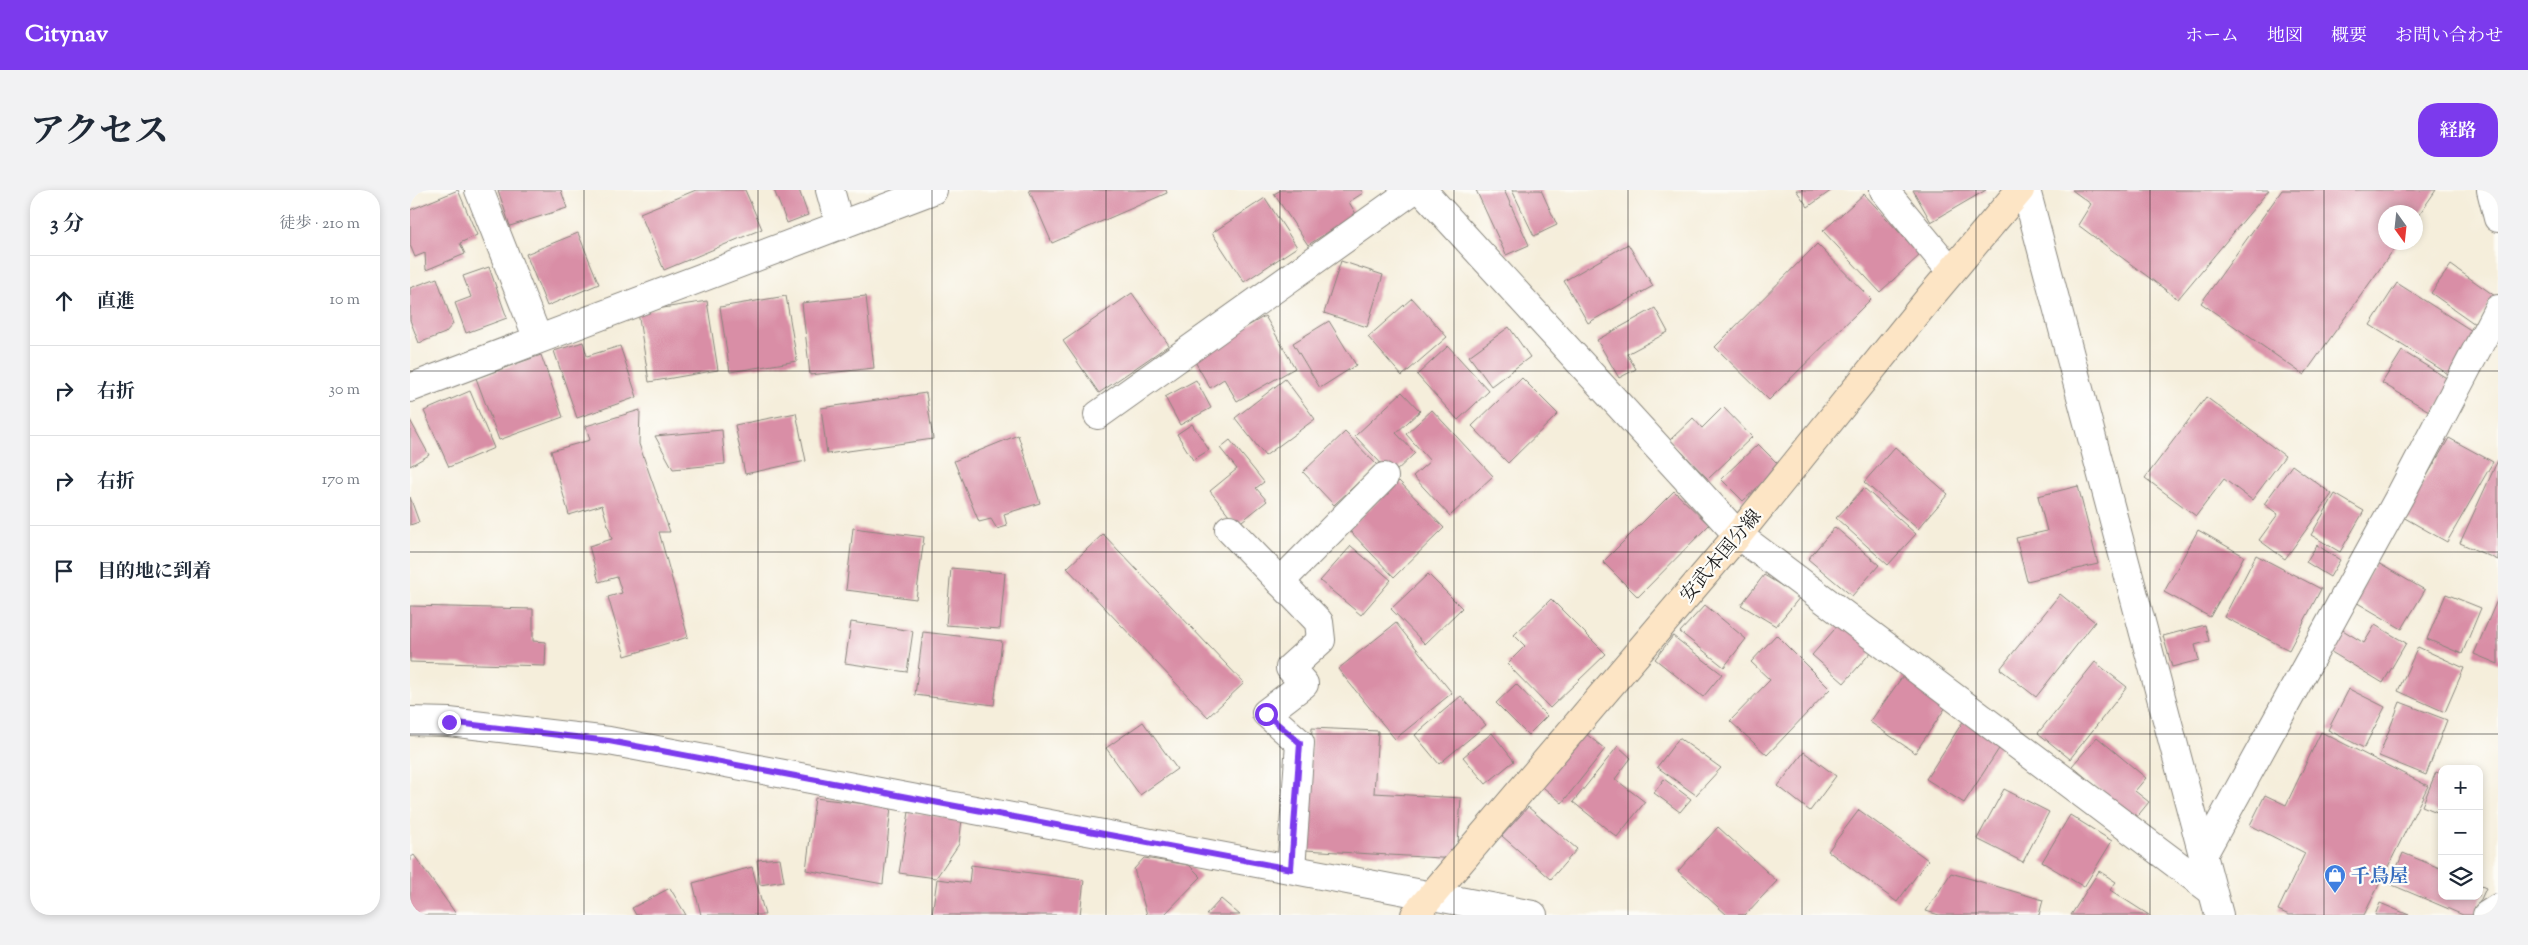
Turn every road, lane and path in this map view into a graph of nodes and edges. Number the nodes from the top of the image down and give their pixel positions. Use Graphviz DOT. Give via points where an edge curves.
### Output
graph roads {
  1 [pos="479,190"];
  2 [pos="830,190"];
  3 [pos="933,190"];
  4 [pos="1413,190"];
  5 [pos="1422,190"];
  6 [pos="1884,190"];
  7 [pos="2020,190"];
  8 [pos="2026,190"];
  9 [pos="2491,190"];
  10 [pos="2498,218"];
  11 [pos="840,226"];
  12 [pos="1951,271"];
  13 [pos="2498,309"];
  14 [pos="538,339"];
  15 [pos="410,388"];
  16 [pos="1098,415"];
  17 [pos="1384,477"];
  18 [pos="1229,529"];
  19 [pos="1738,535"];
  20 [pos="1280,582"];
  21 [pos="410,721"];
  22 [pos="2204,853"];
  23 [pos="1291,869"];
  24 [pos="2216,903"];
  25 [pos="1423,905"];
  26 [pos="2498,908"];
  27 [pos="1533,915"];
  28 [pos="2487,915"];
  1 -- 14 [label="street"];
  2 -- 11 [label="street"];
  3 -- 11 [label="street"];
  4 -- 16 [label="street"];
  5 -- 19 [label="street"];
  6 -- 12 [label="street"];
  7 -- 12 [label="main road, 安武本国分線"];
  8 -- 22 [label="street"];
  9 -- 10 [label="street"];
  11 -- 14 [label="street"];
  12 -- 19 [label="main road, 安武本国分線"];
  13 -- 22 [label="street" via="2396,503"];
  14 -- 15 [label="street"];
  17 -- 20 [label="street"];
  18 -- 20 [label="street"];
  19 -- 24 [label="street"];
  19 -- 25 [label="main road, 安武本国分線"];
  20 -- 23 [label="street" via="1319,622 1320,640 1290,668 1304,684 1266,714 1300,743"];
  21 -- 23 [label="street" via="449,722 609,741"];
  22 -- 24 [label="street"];
  23 -- 25 [label="street"];
  25 -- 27 [label="street"];
  26 -- 28 [label="street"];
}
